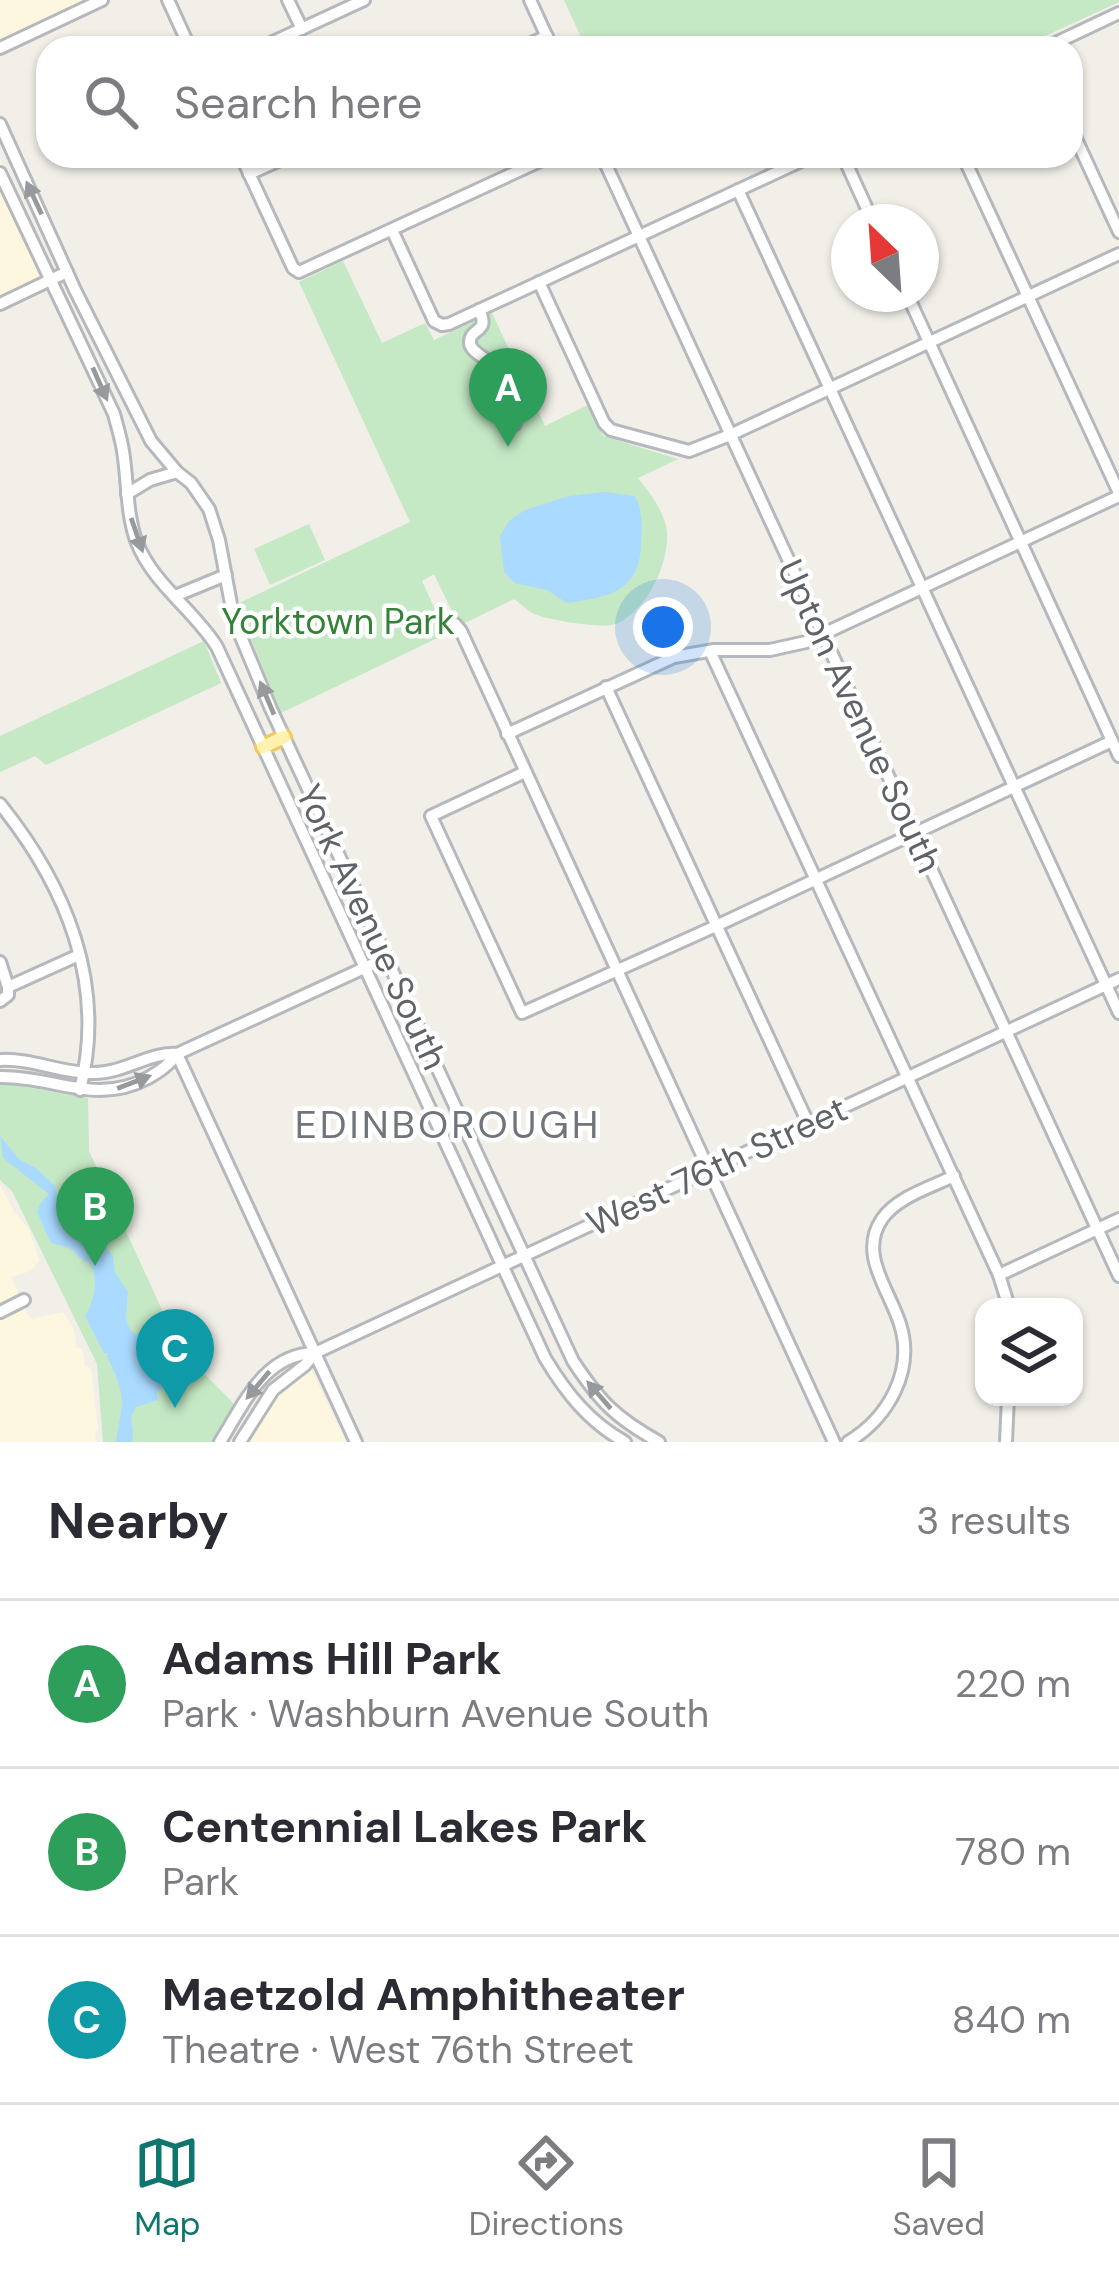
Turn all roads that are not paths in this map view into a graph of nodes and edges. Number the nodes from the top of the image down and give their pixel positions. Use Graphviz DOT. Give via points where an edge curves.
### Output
graph roads {
  1 [pos="102,0"];
  2 [pos="168,0"];
  3 [pos="288,0"];
  4 [pos="364,0"];
  5 [pos="530,0"];
  6 [pos="1119,13"];
  7 [pos="302,29"];
  8 [pos="184,36"];
  9 [pos="287,36"];
  10 [pos="546,36"];
  11 [pos="1070,36"];
  12 [pos="0,48"];
  13 [pos="0,124"];
  14 [pos="1083,154"];
  15 [pos="246,168"];
  16 [pos="264,168"];
  17 [pos="525,168"];
  18 [pos="607,168"];
  19 [pos="786,168"];
  20 [pos="848,168"];
  21 [pos="968,168"];
  22 [pos="0,173"];
  23 [pos="249,175"];
  24 [pos="738,190"];
  25 [pos="865,204"];
  26 [pos="392,230"];
  27 [pos="1119,232"];
  28 [pos="638,236"];
  29 [pos="1119,254"];
  30 [pos="68,272"];
  31 [pos="52,280"];
  32 [pos="539,282"];
  33 [pos="1028,296"];
  34 [pos="0,304"];
  35 [pos="479,310"];
  36 [pos="915,312"];
  37 [pos="929,342"];
  38 [pos="830,389"];
  39 [pos="515,424"];
  40 [pos="730,435"];
  41 [pos="177,472"];
  42 [pos="127,494"];
  43 [pos="1119,494"];
  44 [pos="1022,541"];
  45 [pos="226,575"];
  46 [pos="922,587"];
  47 [pos="175,596"];
  48 [pos="455,624"];
  49 [pos="822,634"];
  50 [pos="710,651"];
  51 [pos="606,687"];
  52 [pos="507,734"];
  53 [pos="284,736"];
  54 [pos="1112,741"];
  55 [pos="262,747"];
  56 [pos="1119,756"];
  57 [pos="525,772"];
  58 [pos="1013,788"];
  59 [pos="0,804"];
  60 [pos="915,833"];
  61 [pos="814,880"];
  62 [pos="716,926"];
  63 [pos="80,955"];
  64 [pos="386,958"];
  65 [pos="0,962"];
  66 [pos="365,968"];
  67 [pos="617,971"];
  68 [pos="1119,979"];
  69 [pos="5,984"];
  70 [pos="1106,985"];
  71 [pos="0,1001"];
  72 [pos="1119,1012"];
  73 [pos="1006,1031"];
  74 [pos="177,1054"];
  75 [pos="0,1060"];
  76 [pos="84,1073"];
  77 [pos="0,1077"];
  78 [pos="908,1077"];
  79 [pos="80,1090"];
  80 [pos="808,1123"];
  81 [pos="708,1170"];
  82 [pos="954,1176"];
  83 [pos="1119,1219"];
  84 [pos="1097,1229"];
  85 [pos="524,1256"];
  86 [pos="502,1266"];
  87 [pos="999,1275"];
  88 [pos="1119,1276"];
  89 [pos="1006,1298"];
  90 [pos="24,1300"];
  91 [pos="0,1312"];
  92 [pos="315,1353"];
  93 [pos="1008,1406"];
  94 [pos="220,1442"];
  95 [pos="240,1442"];
  96 [pos="356,1442"];
  97 [pos="626,1442"];
  98 [pos="659,1442"];
  99 [pos="834,1442"];
  100 [pos="848,1442"];
  101 [pos="1006,1442"];
  1 -- 12 [label="street"];
  2 -- 8 [label="street"];
  3 -- 7 [label="street"];
  4 -- 7 [label="street"];
  5 -- 10 [label="street"];
  6 -- 11 [label="street"];
  7 -- 9 [label="street"];
  30 -- 13 [label="street, York Avenue South, one-way"];
  14 -- 27 [label="street"];
  15 -- 23 [label="street"];
  16 -- 23 [label="street"];
  17 -- 26 [label="street"];
  18 -- 28 [label="street, Upton Avenue South"];
  19 -- 24 [label="street"];
  20 -- 25 [label="street"];
  21 -- 33 [label="street"];
  22 -- 31 [label="street, York Avenue South"];
  23 -- 26 [label="street" via="295,271"];
  24 -- 28 [label="street"];
  24 -- 38 [label="street"];
  26 -- 35 [label="street" via="434,321"];
  28 -- 32 [label="street"];
  28 -- 40 [label="street, Upton Avenue South"];
  29 -- 33 [label="street"];
  30 -- 31 [label="street"];
  30 -- 41 [label="street, York Avenue South" via="151,441"];
  31 -- 34 [label="street"];
  31 -- 42 [label="street, York Avenue South, one-way" via="113,414"];
  32 -- 35 [label="street"];
  32 -- 40 [label="street" via="611,430 689,452"];
  33 -- 37 [label="street"];
  33 -- 43 [label="street"];
  35 -- 39 [label="street" via="484,320 470,343 493,367"];
  36 -- 37 [label="street"];
  37 -- 38 [label="street"];
  37 -- 44 [label="street"];
  38 -- 40 [label="street"];
  38 -- 46 [label="street"];
  40 -- 49 [label="street, Upton Avenue South"];
  41 -- 42 [label="street"];
  41 -- 45 [label="street, York Avenue South" via="209,509"];
  42 -- 47 [label="street, York Avenue South, one-way" via="138,545"];
  43 -- 44 [label="street"];
  44 -- 46 [label="street"];
  44 -- 54 [label="street"];
  45 -- 47 [label="street"];
  53 -- 45 [label="street, York Avenue South, one-way" via="241,637"];
  46 -- 49 [label="street"];
  46 -- 58 [label="street"];
  47 -- 55 [label="street, York Avenue South" via="217,647"];
  48 -- 52 [label="street"];
  49 -- 50 [label="street" via="770,650"];
  49 -- 60 [label="street, Upton Avenue South"];
  50 -- 51 [label="street" via="674,657"];
  50 -- 61 [label="street"];
  51 -- 52 [label="street"];
  51 -- 62 [label="street"];
  52 -- 57 [label="street"];
  53 -- 55 [label="main road"];
  53 -- 64 [label="street, York Avenue South"];
  54 -- 56 [label="street"];
  54 -- 58 [label="street"];
  55 -- 66 [label="street, York Avenue South"];
  57 -- 67 [label="street"];
  57 -- 67 [label="street" via="431,816 522,1013"];
  58 -- 60 [label="street"];
  58 -- 70 [label="street"];
  59 -- 63 [label="street" via="55,885"];
  60 -- 61 [label="street"];
  60 -- 73 [label="street, Upton Avenue South"];
  61 -- 62 [label="street"];
  61 -- 78 [label="street"];
  62 -- 67 [label="street"];
  62 -- 80 [label="street"];
  63 -- 69 [label="street"];
  63 -- 76 [label="street" via="90,1006"];
  64 -- 66 [label="street"];
  64 -- 85 [label="street, York Avenue South"];
  65 -- 69 [label="street"];
  66 -- 74 [label="street"];
  66 -- 86 [label="street, York Avenue South"];
  67 -- 81 [label="street"];
  68 -- 70 [label="street, West 76th Street"];
  69 -- 71 [label="street"];
  70 -- 72 [label="street"];
  70 -- 73 [label="street, West 76th Street"];
  73 -- 78 [label="street, West 76th Street"];
  73 -- 84 [label="street, Upton Avenue South"];
  74 -- 76 [label="street"];
  79 -- 74 [label="street, one-way" via="132,1085"];
  74 -- 92 [label="street"];
  75 -- 76 [label="street"];
  76 -- 79 [label="street"];
  77 -- 79 [label="street"];
  78 -- 80 [label="street, West 76th Street"];
  78 -- 82 [label="street"];
  80 -- 81 [label="street, West 76th Street"];
  81 -- 85 [label="street, West 76th Street"];
  81 -- 99 [label="street"];
  82 -- 87 [label="street"];
  82 -- 100 [label="street" via="900,1202 875,1232 873,1259 904,1356 889,1404"];
  83 -- 84 [label="street"];
  84 -- 87 [label="street"];
  84 -- 88 [label="street, Upton Avenue South"];
  85 -- 86 [label="street, West 76th Street"];
  98 -- 85 [label="street, York Avenue South, one-way" via="596,1396"];
  86 -- 92 [label="street, West 76th Street"];
  86 -- 97 [label="street, York Avenue South" via="566,1392"];
  87 -- 89 [label="street"];
  90 -- 91 [label="street"];
  92 -- 94 [label="street, West 76th Street, one-way" via="296,1353 262,1378"];
  92 -- 95 [label="street, West 76th Street" via="269,1395"];
  92 -- 96 [label="street"];
  93 -- 101 [label="street"];
}
